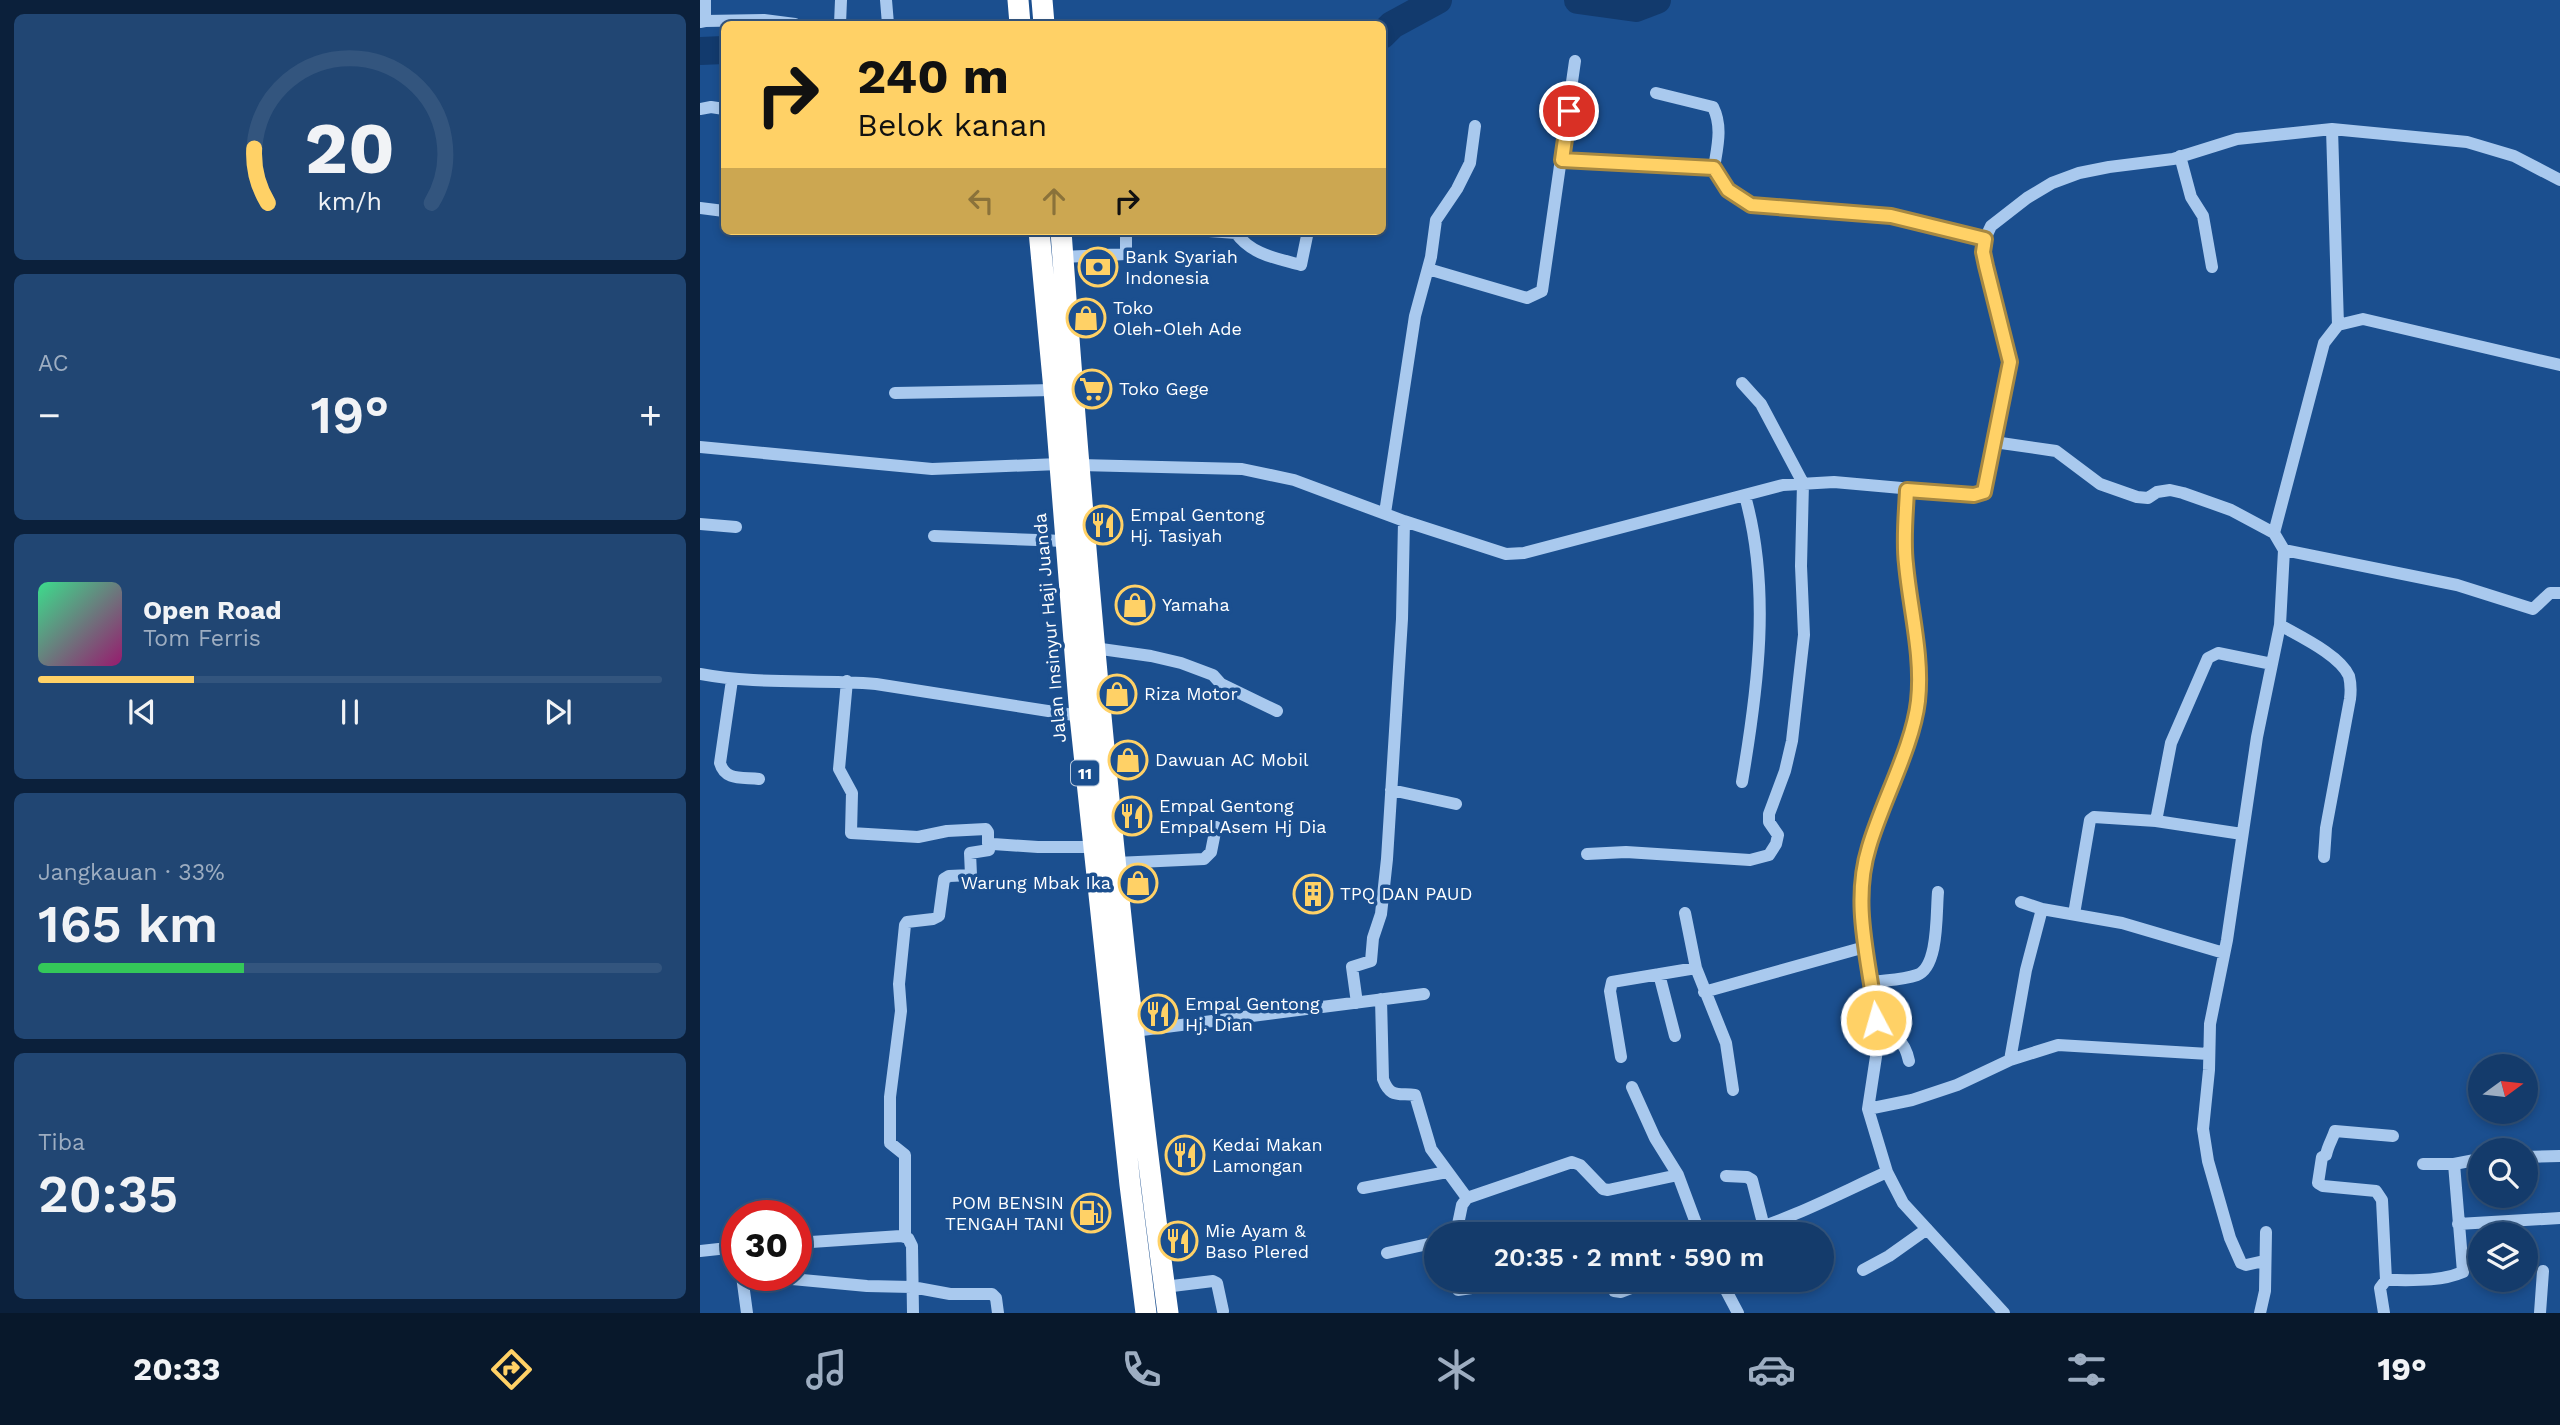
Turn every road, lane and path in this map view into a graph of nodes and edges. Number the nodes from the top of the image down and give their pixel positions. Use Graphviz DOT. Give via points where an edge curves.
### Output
graph roads {
  1 [pos="705,0"];
  2 [pos="841,0"];
  3 [pos="886,0"];
  4 [pos="1018,0"];
  5 [pos="1042,0"];
  6 [pos="721,21"];
  7 [pos="734,21"];
  8 [pos="772,21"];
  9 [pos="840,21"];
  10 [pos="888,21"];
  11 [pos="1020,21"];
  12 [pos="1044,21"];
  13 [pos="703,22"];
  14 [pos="1575,61"];
  15 [pos="1656,93"];
  16 [pos="721,108"];
  17 [pos="700,109"];
  18 [pos="1475,126"];
  19 [pos="2332,129"];
  20 [pos="2180,156"];
  21 [pos="1562,160"];
  22 [pos="1714,168"];
  23 [pos="2560,180"];
  24 [pos="700,208"];
  25 [pos="721,211"];
  26 [pos="1039,235"];
  27 [pos="1061,235"];
  28 [pos="1126,235"];
  29 [pos="1237,235"];
  30 [pos="1307,235"];
  31 [pos="1985,239"];
  32 [pos="1063,257"];
  33 [pos="1430,257"];
  34 [pos="2212,267"];
  35 [pos="2338,325"];
  36 [pos="2560,365"];
  37 [pos="1742,383"];
  38 [pos="1054,390"];
  39 [pos="895,393"];
  40 [pos="1994,442"];
  41 [pos="700,447"];
  42 [pos="1069,465"];
  43 [pos="1803,483"];
  44 [pos="1907,490"];
  45 [pos="1745,496"];
  46 [pos="1385,513"];
  47 [pos="1404,521"];
  48 [pos="700,524"];
  49 [pos="736,527"];
  50 [pos="2274,533"];
  51 [pos="934,536"];
  52 [pos="1065,541"];
  53 [pos="2284,550"];
  54 [pos="2560,593"];
  55 [pos="2280,625"];
  56 [pos="1094,648"];
  57 [pos="2272,664"];
  58 [pos="700,674"];
  59 [pos="732,680"];
  60 [pos="846,681"];
  61 [pos="1277,711"];
  62 [pos="1080,716"];
  63 [pos="759,779"];
  64 [pos="1742,782"];
  65 [pos="1391,790"];
  66 [pos="1456,804"];
  67 [pos="2156,821"];
  68 [pos="1216,827"];
  69 [pos="2242,834"];
  70 [pos="988,843"];
  71 [pos="1093,847"];
  72 [pos="1587,854"];
  73 [pos="2324,857"];
  74 [pos="1116,863"];
  75 [pos="1938,892"];
  76 [pos="2021,902"];
  77 [pos="2042,909"];
  78 [pos="1685,913"];
  79 [pos="2074,914"];
  80 [pos="1865,947"];
  81 [pos="2224,953"];
  82 [pos="1696,968"];
  83 [pos="1659,974"];
  84 [pos="1872,982"];
  85 [pos="1704,992"];
  86 [pos="1424,994"];
  87 [pos="1381,999"];
  88 [pos="1357,1003"];
  89 [pos="1134,1031"];
  90 [pos="1877,1035"];
  91 [pos="1675,1036"];
  92 [pos="2209,1054"];
  93 [pos="1621,1057"];
  94 [pos="2010,1060"];
  95 [pos="1909,1061"];
  96 [pos="1632,1087"];
  97 [pos="1733,1090"];
  98 [pos="1868,1109"];
  99 [pos="2393,1136"];
  100 [pos="2560,1156"];
  101 [pos="2538,1157"];
  102 [pos="2468,1161"];
  103 [pos="2423,1164"];
  104 [pos="2454,1164"];
  105 [pos="1447,1172"];
  106 [pos="1887,1172"];
  107 [pos="1678,1175"];
  108 [pos="1726,1176"];
  109 [pos="1140,1183"];
  110 [pos="1363,1188"];
  111 [pos="1467,1198"];
  112 [pos="2560,1218"];
  113 [pos="1458,1222"];
  114 [pos="1696,1222"];
  115 [pos="1764,1222"];
  116 [pos="1776,1222"];
  117 [pos="2458,1224"];
  118 [pos="1927,1229"];
  119 [pos="2266,1232"];
  120 [pos="905,1236"];
  121 [pos="1157,1236"];
  122 [pos="1136,1240"];
  123 [pos="812,1242"];
  124 [pos="1424,1245"];
  125 [pos="721,1249"];
  126 [pos="700,1251"];
  127 [pos="1387,1253"];
  128 [pos="2264,1261"];
  129 [pos="1863,1270"];
  130 [pos="2543,1271"];
  131 [pos="2386,1280"];
  132 [pos="812,1282"];
  133 [pos="1164,1287"];
  134 [pos="915,1288"];
  135 [pos="744,1291"];
  136 [pos="1727,1292"];
  137 [pos="1223,1311"];
  138 [pos="747,1313"];
  139 [pos="913,1313"];
  140 [pos="998,1313"];
  141 [pos="1146,1313"];
  142 [pos="1168,1313"];
  143 [pos="1738,1313"];
  144 [pos="2004,1313"];
  145 [pos="2260,1313"];
  146 [pos="2384,1313"];
  147 [pos="2540,1313"];
  1 -- 13 [label="street"];
  2 -- 9 [label="street"];
  3 -- 10 [label="street"];
  4 -- 11 [label="highway"];
  5 -- 12 [label="highway"];
  6 -- 13 [label="street"];
  7 -- 8 [label="street"];
  14 -- 21 [label="street"];
  15 -- 22 [label="street" via="1713,107 1719,130"];
  16 -- 17 [label="street"];
  18 -- 33 [label="street" via="1470,163 1436,220"];
  19 -- 20 [label="street" via="2237,139"];
  19 -- 23 [label="street" via="2467,142 2514,156"];
  19 -- 35 [label="street"];
  20 -- 31 [label="street" via="2089,171 2052,183 1991,226"];
  20 -- 34 [label="street" via="2191,197 2203,216"];
  21 -- 22 [label="street"];
  21 -- 33 [label="street" via="1538,293 1527,298 1514,295"];
  22 -- 31 [label="street" via="1728,190 1751,205 1891,216"];
  24 -- 25 [label="street"];
  26 -- 38 [label="highway, Jalan Insinyur Haji Juanda / 11"];
  27 -- 32 [label="highway, Jalan Insinyur Haji Juanda / 11"];
  28 -- 32 [label="street" via="1126,254"];
  29 -- 30 [label="street" via="1242,243 1264,254 1301,265"];
  31 -- 40 [label="street" via="1983,252 2010,362"];
  32 -- 42 [label="highway, Jalan Insinyur Haji Juanda / 11"];
  33 -- 46 [label="street" via="1415,316"];
  35 -- 36 [label="street" via="2363,319"];
  35 -- 50 [label="street" via="2324,343"];
  37 -- 43 [label="street" via="1760,404"];
  38 -- 39 [label="street"];
  38 -- 42 [label="highway, Jalan Insinyur Haji Juanda / 11"];
  40 -- 44 [label="street" via="1980,495"];
  40 -- 50 [label="street" via="2056,451 2101,484 2148,498 2170,490 2183,493 2231,510"];
  41 -- 42 [label="street" via="932,469"];
  42 -- 46 [label="street" via="1242,469 1294,480"];
  42 -- 52 [label="highway, Jalan Insinyur Haji Juanda / 11"];
  42 -- 56 [label="highway, Jalan Insinyur Haji Juanda / 11"];
  43 -- 44 [label="street"];
  43 -- 45 [label="street"];
  43 -- 72 [label="street" via="1804,635 1792,741 1769,814 1776,844 1769,855 1750,860"];
  44 -- 80 [label="street" via="1905,561 1918,696 1916,715 1868,848 1860,895"];
  45 -- 47 [label="street" via="1524,553 1506,554"];
  45 -- 64 [label="street" via="1755,540 1759,645"];
  46 -- 47 [label="street"];
  47 -- 65 [label="street"];
  48 -- 49 [label="street"];
  50 -- 53 [label="street"];
  51 -- 52 [label="street"];
  52 -- 62 [label="highway, Jalan Insinyur Haji Juanda / 11"];
  53 -- 54 [label="street" via="2457,585 2533,609 2550,593"];
  53 -- 55 [label="street"];
  55 -- 57 [label="street"];
  55 -- 73 [label="street" via="2337,661 2350,681"];
  56 -- 61 [label="street" via="1151,656 1213,674 1221,684"];
  56 -- 74 [label="highway, Jalan Insinyur Haji Juanda / 11"];
  57 -- 67 [label="street" via="2218,653 2208,658 2171,743"];
  57 -- 69 [label="street"];
  58 -- 59 [label="street"];
  59 -- 60 [label="street"];
  59 -- 63 [label="street" via="722,772"];
  60 -- 62 [label="street"];
  60 -- 70 [label="street" via="839,769 852,793 851,833 918,837 986,830"];
  62 -- 71 [label="highway, Jalan Insinyur Haji Juanda / 11"];
  65 -- 66 [label="street"];
  65 -- 88 [label="street" via="1381,914 1373,955 1371,961 1352,967"];
  67 -- 69 [label="street"];
  67 -- 79 [label="street" via="2090,820"];
  68 -- 74 [label="street" via="1211,852 1204,859"];
  69 -- 81 [label="street"];
  70 -- 71 [label="street"];
  70 -- 120 [label="street" via="989,850 970,853 970,876 946,877 939,916 905,923 889,1138 905,1155"];
  71 -- 109 [label="highway, Jalan Insinyur Haji Juanda / 11"];
  74 -- 89 [label="highway, Jalan Insinyur Haji Juanda / 11"];
  75 -- 84 [label="street" via="1933,957 1926,968 1919,975"];
  76 -- 77 [label="street"];
  77 -- 79 [label="street"];
  77 -- 94 [label="street"];
  78 -- 82 [label="street"];
  79 -- 81 [label="street"];
  80 -- 84 [label="street"];
  80 -- 85 [label="street"];
  81 -- 92 [label="street"];
  82 -- 83 [label="street"];
  82 -- 85 [label="street"];
  83 -- 91 [label="street"];
  83 -- 93 [label="street" via="1612,982"];
  84 -- 90 [label="street"];
  85 -- 97 [label="street" via="1726,1043"];
  86 -- 87 [label="street"];
  87 -- 88 [label="street"];
  87 -- 105 [label="street" via="1383,1079 1393,1094 1415,1095 1432,1149"];
  88 -- 89 [label="street"];
  89 -- 109 [label="highway, Jalan Insinyur Haji Juanda / 11"];
  90 -- 95 [label="street" via="1894,1036 1903,1043"];
  90 -- 98 [label="street"];
  92 -- 94 [label="street" via="2058,1045"];
  92 -- 128 [label="street" via="2203,1129 2208,1161 2241,1262"];
  94 -- 98 [label="street" via="1946,1089"];
  96 -- 107 [label="street"];
  98 -- 106 [label="street"];
  99 -- 131 [label="street" via="2337,1130 2322,1157 2318,1183 2379,1194"];
  100 -- 101 [label="street"];
  102 -- 104 [label="street"];
  103 -- 104 [label="street"];
  104 -- 117 [label="street"];
  105 -- 110 [label="street"];
  105 -- 111 [label="street"];
  106 -- 116 [label="street"];
  106 -- 118 [label="street" via="1903,1203"];
  107 -- 111 [label="street" via="1603,1189 1572,1162"];
  107 -- 114 [label="street"];
  108 -- 115 [label="street" via="1752,1180"];
  109 -- 121 [label="highway, Jalan Insinyur Haji Juanda / 11"];
  109 -- 122 [label="highway, Jalan Insinyur Haji Juanda / 11"];
  111 -- 113 [label="street"];
  112 -- 117 [label="street"];
  117 -- 131 [label="street" via="2463,1272"];
  118 -- 129 [label="street"];
  118 -- 144 [label="street"];
  119 -- 128 [label="street"];
  120 -- 123 [label="street"];
  120 -- 134 [label="street" via="912,1246"];
  121 -- 122 [label="highway"];
  121 -- 133 [label="highway, Jalan Insinyur Haji Juanda / 11"];
  122 -- 141 [label="highway, Jalan Insinyur Haji Juanda / 11"];
  124 -- 127 [label="street"];
  125 -- 126 [label="street"];
  128 -- 145 [label="street"];
  130 -- 147 [label="street"];
  131 -- 146 [label="street" via="2380,1288"];
  132 -- 134 [label="street"];
  133 -- 137 [label="street" via="1213,1281"];
  133 -- 142 [label="highway, Jalan Insinyur Haji Juanda / 11"];
  134 -- 139 [label="street"];
  134 -- 140 [label="street" via="992,1294"];
  135 -- 138 [label="street"];
  136 -- 143 [label="street"];
}
